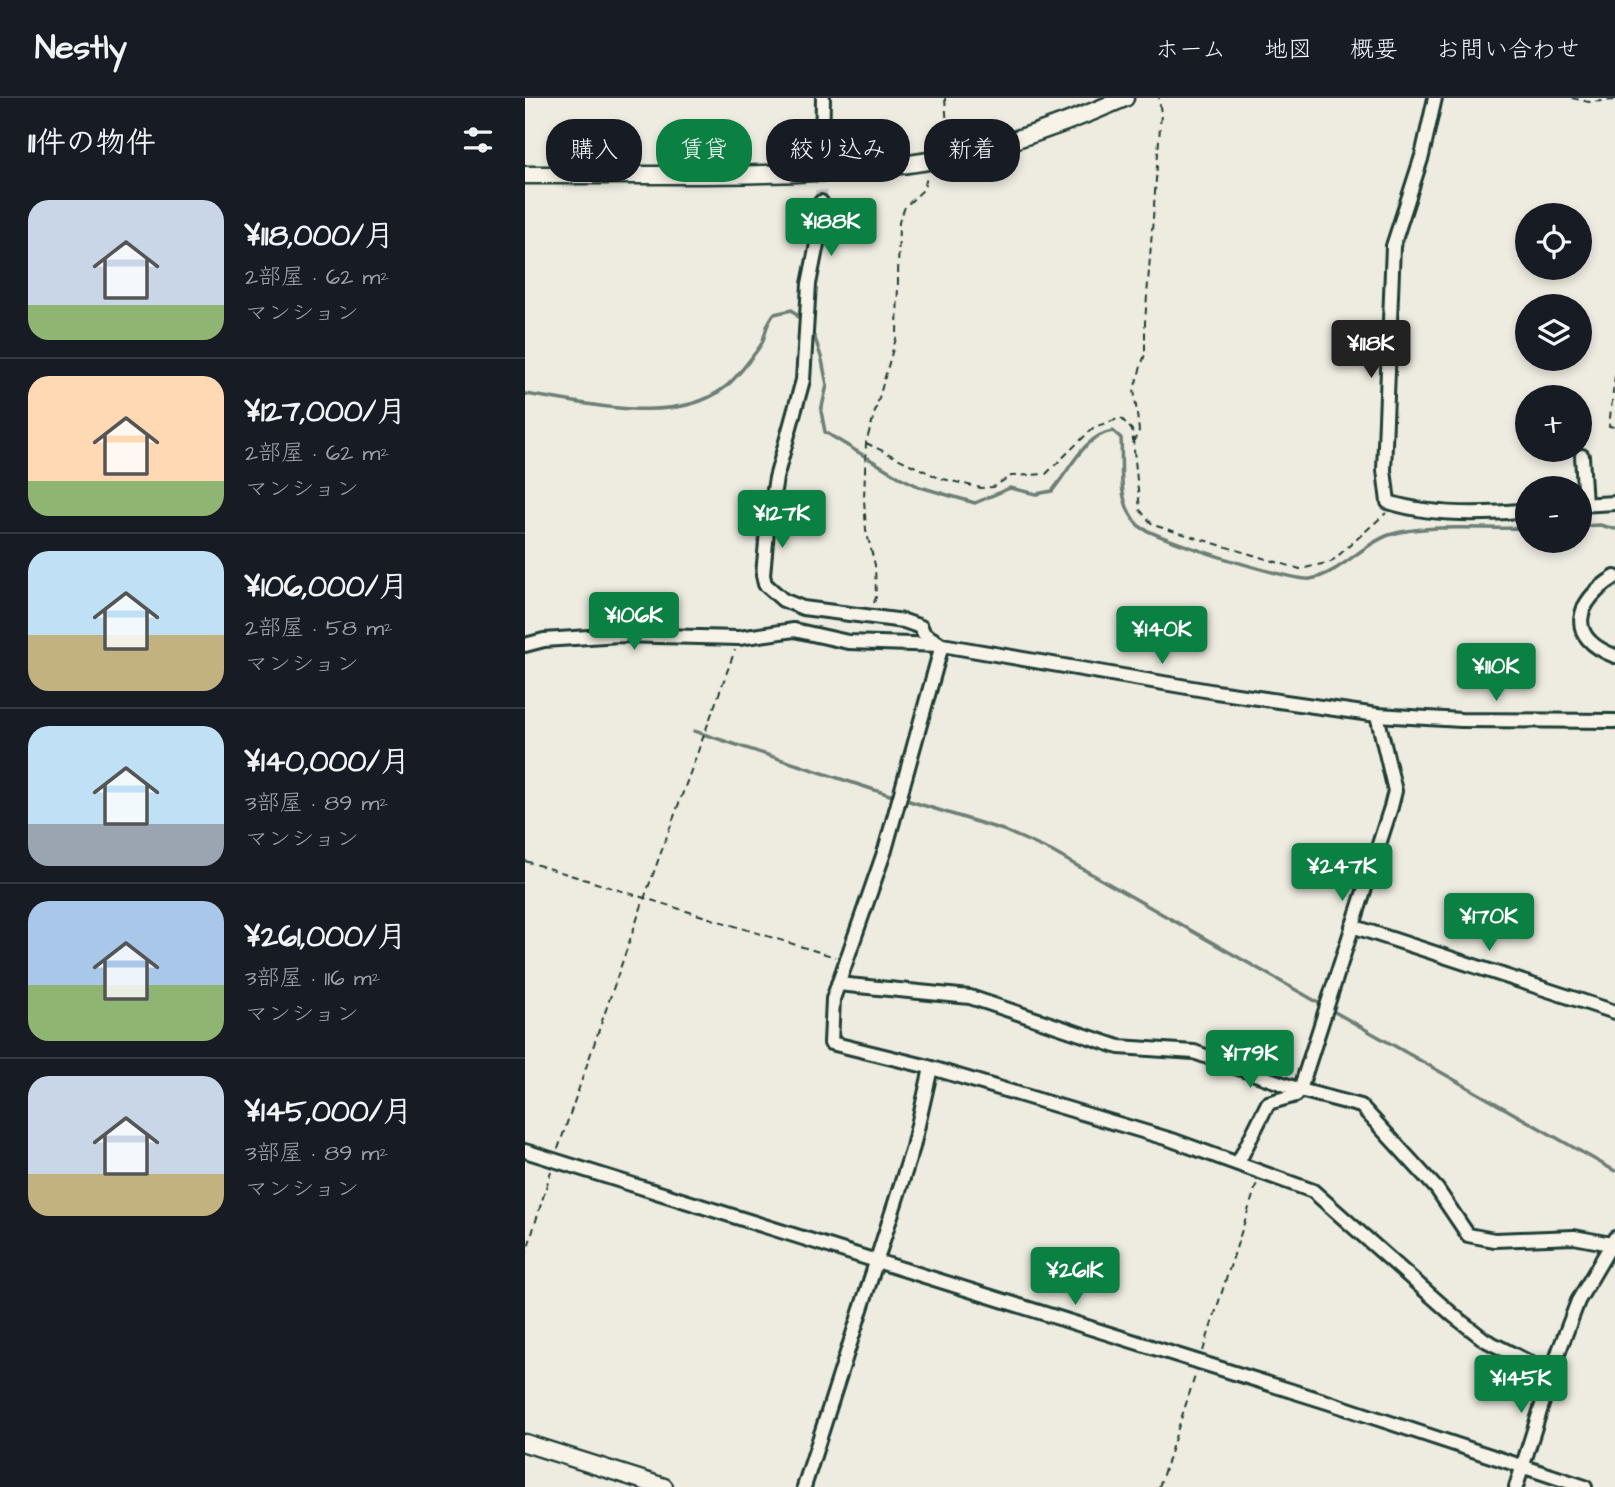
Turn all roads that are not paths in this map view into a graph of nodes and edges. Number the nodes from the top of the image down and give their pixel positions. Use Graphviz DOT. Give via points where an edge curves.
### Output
graph roads {
  1 [pos="823,98"];
  2 [pos="1125,98"];
  3 [pos="1435,98"];
  4 [pos="823,119"];
  5 [pos="525,175"];
  6 [pos="821,202"];
  7 [pos="1615,503"];
  8 [pos="1592,504"];
  9 [pos="1515,510"];
  10 [pos="1615,577"];
  11 [pos="525,645"];
  12 [pos="942,645"];
  13 [pos="1615,656"];
  14 [pos="1377,715"];
  15 [pos="1615,721"];
  16 [pos="1352,926"];
  17 [pos="838,984"];
  18 [pos="1615,1012"];
  19 [pos="931,1068"];
  20 [pos="1300,1090"];
  21 [pos="525,1151"];
  22 [pos="1238,1163"];
  23 [pos="1613,1241"];
  24 [pos="876,1260"];
  25 [pos="1552,1374"];
  26 [pos="525,1443"];
  27 [pos="1523,1467"];
  28 [pos="664,1487"];
  29 [pos="804,1487"];
  30 [pos="1516,1487"];
  31 [pos="1585,1487"];
  1 -- 4 [label="street"];
  2 -- 5 [label="main road" via="1010,141 893,166 803,173"];
  3 -- 9 [label="street" via="1393,246 1384,470 1388,502 1436,512"];
  6 -- 12 [label="street" via="803,380 776,478 765,584 783,600 803,608 904,621 921,627"];
  7 -- 8 [label="street"];
  10 -- 13 [label="street" via="1584,605 1581,626 1591,645"];
  11 -- 12 [label="street" via="544,639 619,635 739,638 794,630 848,642"];
  12 -- 14 [label="street"];
  12 -- 17 [label="street" via="885,849"];
  14 -- 15 [label="street"];
  14 -- 16 [label="street" via="1395,791"];
  16 -- 18 [label="street"];
  16 -- 20 [label="street"];
  17 -- 19 [label="street" via="831,1043"];
  17 -- 20 [label="street" via="969,997 1119,1047 1194,1052"];
  19 -- 22 [label="street"];
  19 -- 24 [label="street" via="913,1147"];
  20 -- 22 [label="street" via="1268,1102"];
  20 -- 23 [label="street" via="1361,1106 1437,1189 1468,1235 1494,1240 1574,1237"];
  21 -- 24 [label="street"];
  22 -- 25 [label="street" via="1313,1191 1464,1324 1485,1340"];
  23 -- 25 [label="street" via="1578,1301"];
  24 -- 27 [label="street"];
  24 -- 29 [label="street"];
  25 -- 27 [label="street"];
  26 -- 28 [label="main road"];
  27 -- 30 [label="street"];
  27 -- 31 [label="street"];
}
